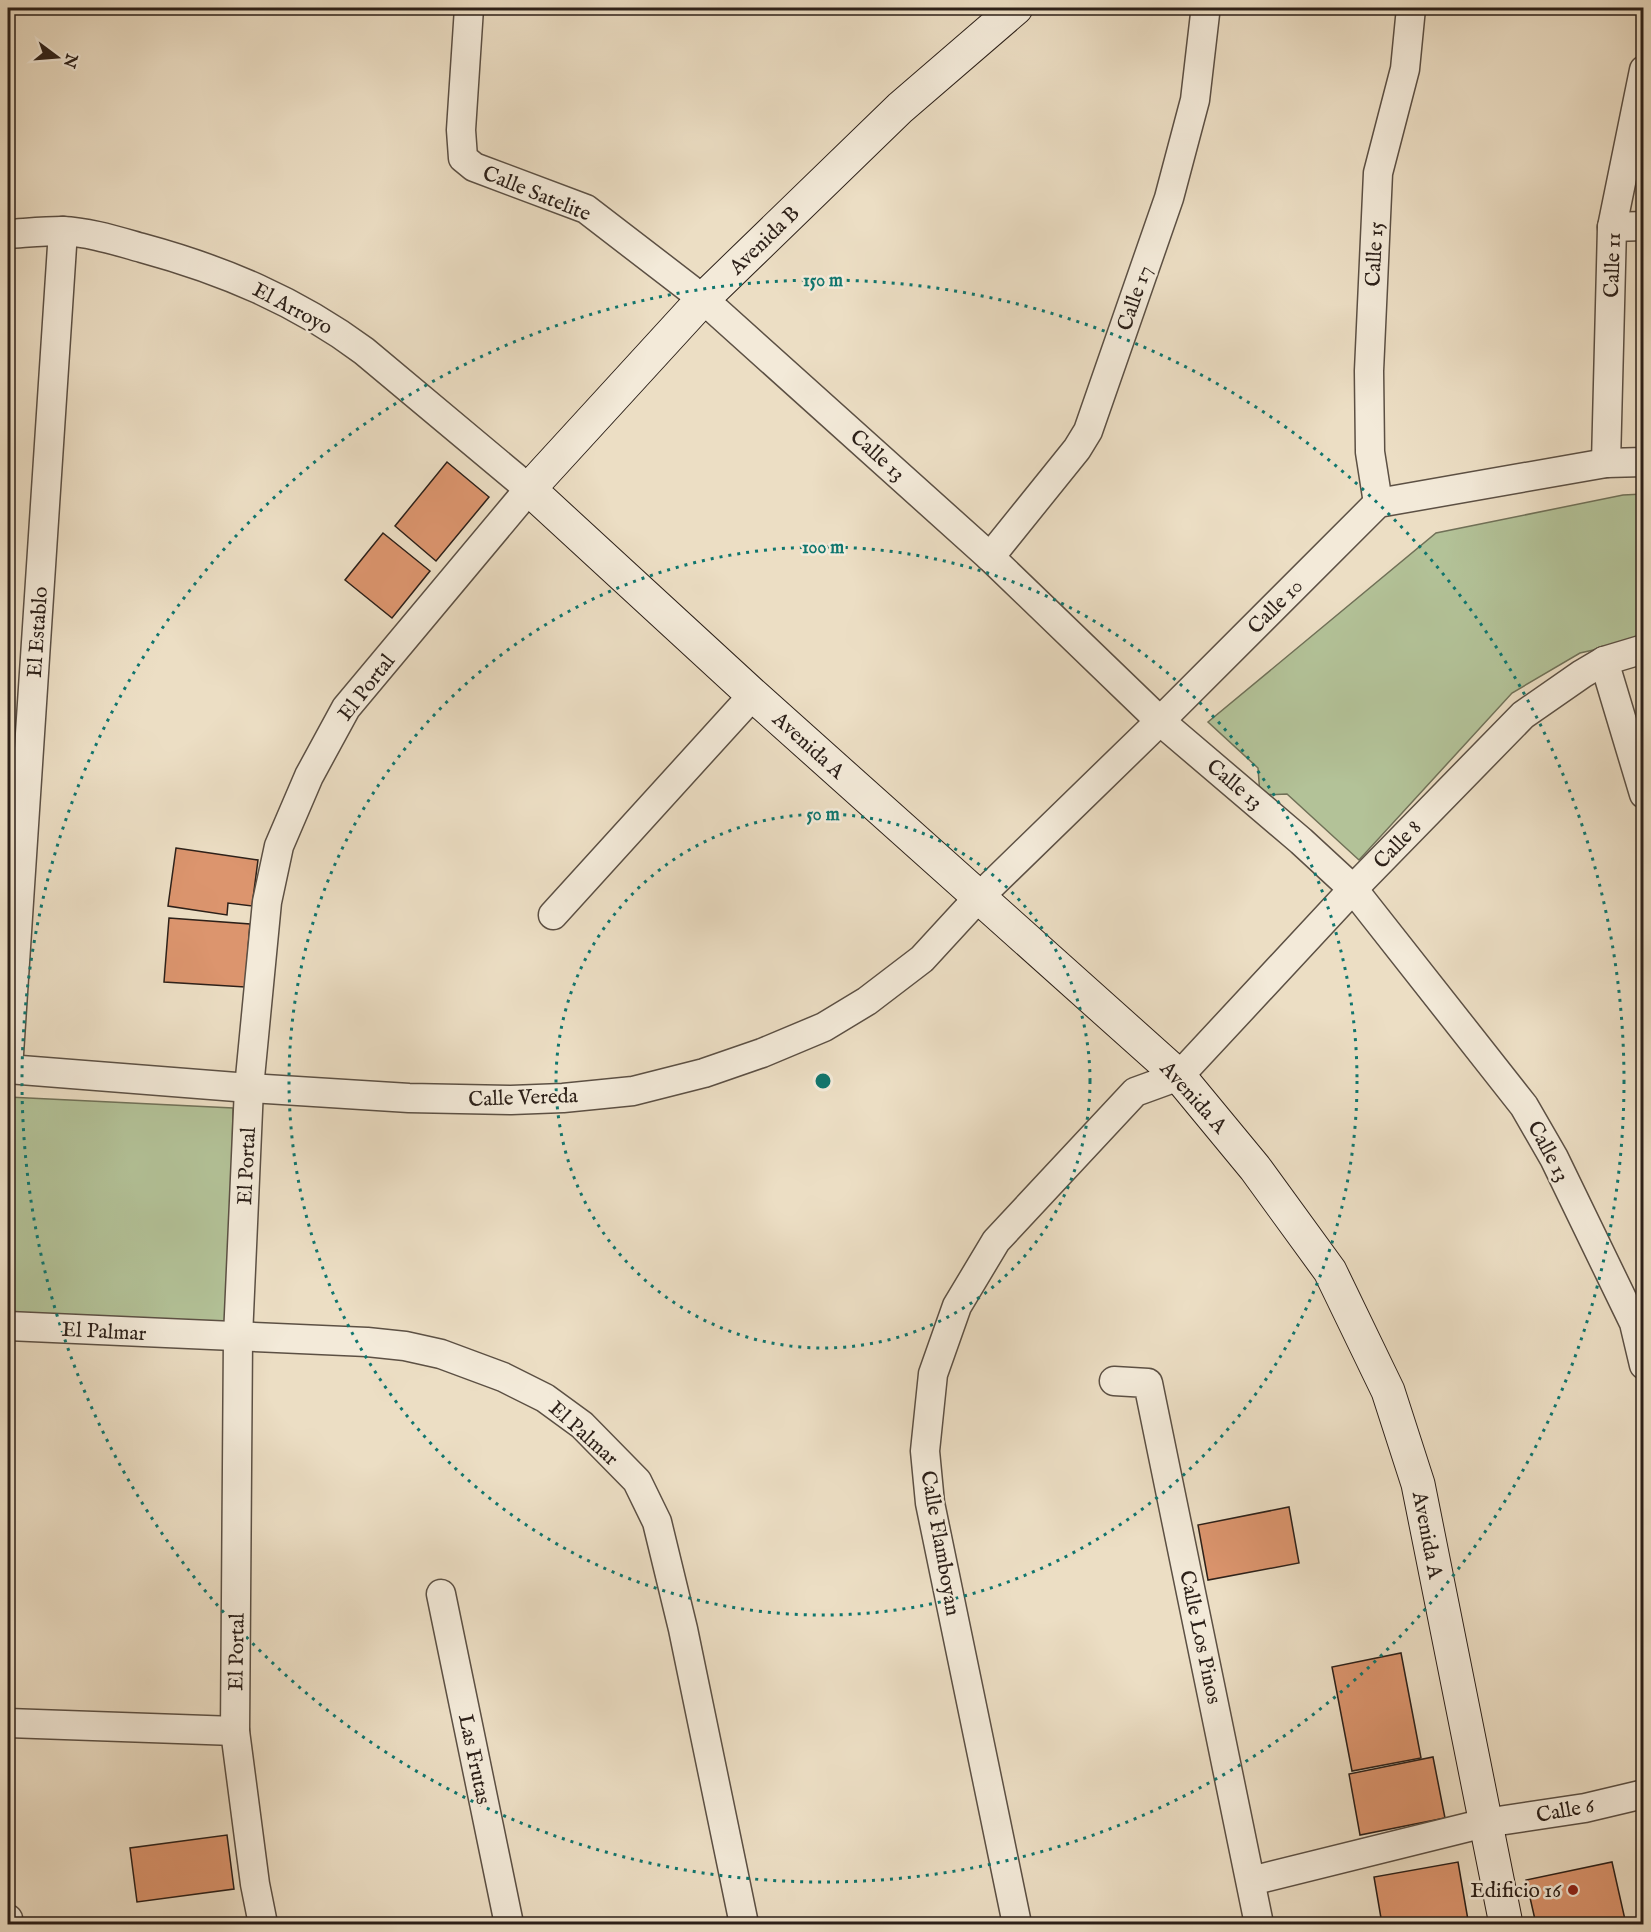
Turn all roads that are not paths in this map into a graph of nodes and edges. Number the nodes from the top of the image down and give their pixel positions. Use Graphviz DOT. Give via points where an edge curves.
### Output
graph roads {
  1 [pos="469,8"];
  2 [pos="1016,8"];
  3 [pos="1204,8"];
  4 [pos="1411,8"];
  5 [pos="1644,70"];
  6 [pos="1644,226"];
  7 [pos="1612,227"];
  8 [pos="63,231"];
  9 [pos="8,234"];
  10 [pos="703,299"];
  11 [pos="1644,462"];
  12 [pos="1606,463"];
  13 [pos="529,489"];
  14 [pos="1378,503"];
  15 [pos="990,557"];
  16 [pos="1644,649"];
  17 [pos="1604,662"];
  18 [pos="753,695"];
  19 [pos="1160,721"];
  20 [pos="1644,794"];
  21 [pos="1353,889"];
  22 [pos="979,897"];
  23 [pos="553,915"];
  24 [pos="8,1069"];
  25 [pos="1179,1076"];
  26 [pos="249,1088"];
  27 [pos="8,1326"];
  28 [pos="238,1337"];
  29 [pos="1644,1365"];
  30 [pos="1114,1381"];
  31 [pos="441,1594"];
  32 [pos="8,1723"];
  33 [pos="235,1731"];
  34 [pos="1644,1794"];
  35 [pos="1485,1823"];
  36 [pos="1251,1881"];
  37 [pos="8,1919"];
  38 [pos="8,1924"];
  39 [pos="263,1924"];
  40 [pos="509,1924"];
  41 [pos="744,1924"];
  42 [pos="1017,1924"];
  43 [pos="1259,1924"];
  44 [pos="1506,1924"];
  1 -- 10 [label="street, Calle Satelite" via="461,130 463,158 474,167 586,209"];
  2 -- 10 [label="main road, Avenida B" via="900,108"];
  3 -- 15 [label="street, Calle 17" via="1195,100 1169,198 1088,431"];
  4 -- 14 [label="street, Calle 15" via="1405,69 1378,173 1369,370 1370,452"];
  5 -- 7 [label="street, Calle 11"];
  6 -- 7 [label="street"];
  7 -- 12 [label="street, Calle 11"];
  8 -- 9 [label="street, El Arroyo"];
  8 -- 13 [label="street, El Arroyo" via="175,257 283,299 364,351"];
  8 -- 24 [label="street, El Establo"];
  10 -- 13 [label="main road, Avenida B"];
  10 -- 15 [label="street, Calle 13"];
  11 -- 12 [label="street"];
  12 -- 14 [label="street"];
  13 -- 18 [label="main road, Avenida A"];
  13 -- 26 [label="street, El Portal" via="346,708 309,776 279,846 267,902"];
  14 -- 19 [label="street, Calle 10"];
  15 -- 19 [label="street, Calle 13"];
  16 -- 17 [label="street, Calle 8"];
  17 -- 20 [label="street"];
  17 -- 21 [label="street, Calle 8" via="1523,715"];
  18 -- 22 [label="main road, Avenida A"];
  18 -- 23 [label="street"];
  19 -- 21 [label="street, Calle 13"];
  19 -- 22 [label="street, Calle 10"];
  21 -- 25 [label="street, Calle 8"];
  21 -- 29 [label="street, Calle 13" via="1524,1106 1554,1158 1634,1323"];
  22 -- 25 [label="main road, Avenida A"];
  22 -- 26 [label="street, Calle Vereda" via="922,958 867,1001 824,1027 704,1073 633,1091 511,1100"];
  24 -- 26 [label="street, Calle Vereda"];
  25 -- 35 [label="main road, Avenida A" via="1255,1168 1330,1271 1388,1391 1418,1484"];
  25 -- 42 [label="street, Calle Flamboyan" via="1135,1092 996,1240 957,1306 933,1374 925,1451 930,1503"];
  26 -- 28 [label="street, El Portal"];
  27 -- 28 [label="street, El Palmar"];
  28 -- 33 [label="street, El Portal"];
  28 -- 41 [label="street, El Palmar" via="367,1342 441,1354 545,1398 582,1425 636,1481 657,1522 681,1618"];
  30 -- 36 [label="street, Calle Los Pinos" via="1148,1383"];
  31 -- 40 [label="street, Las Frutas"];
  32 -- 33 [label="street"];
  33 -- 39 [label="street, El Portal"];
  34 -- 35 [label="street, Calle 6" via="1585,1808"];
  35 -- 36 [label="street, Calle 6"];
  35 -- 44 [label="main road, Avenida A"];
  36 -- 43 [label="street, Calle Los Pinos"];
  37 -- 38 [label="street"];
}
